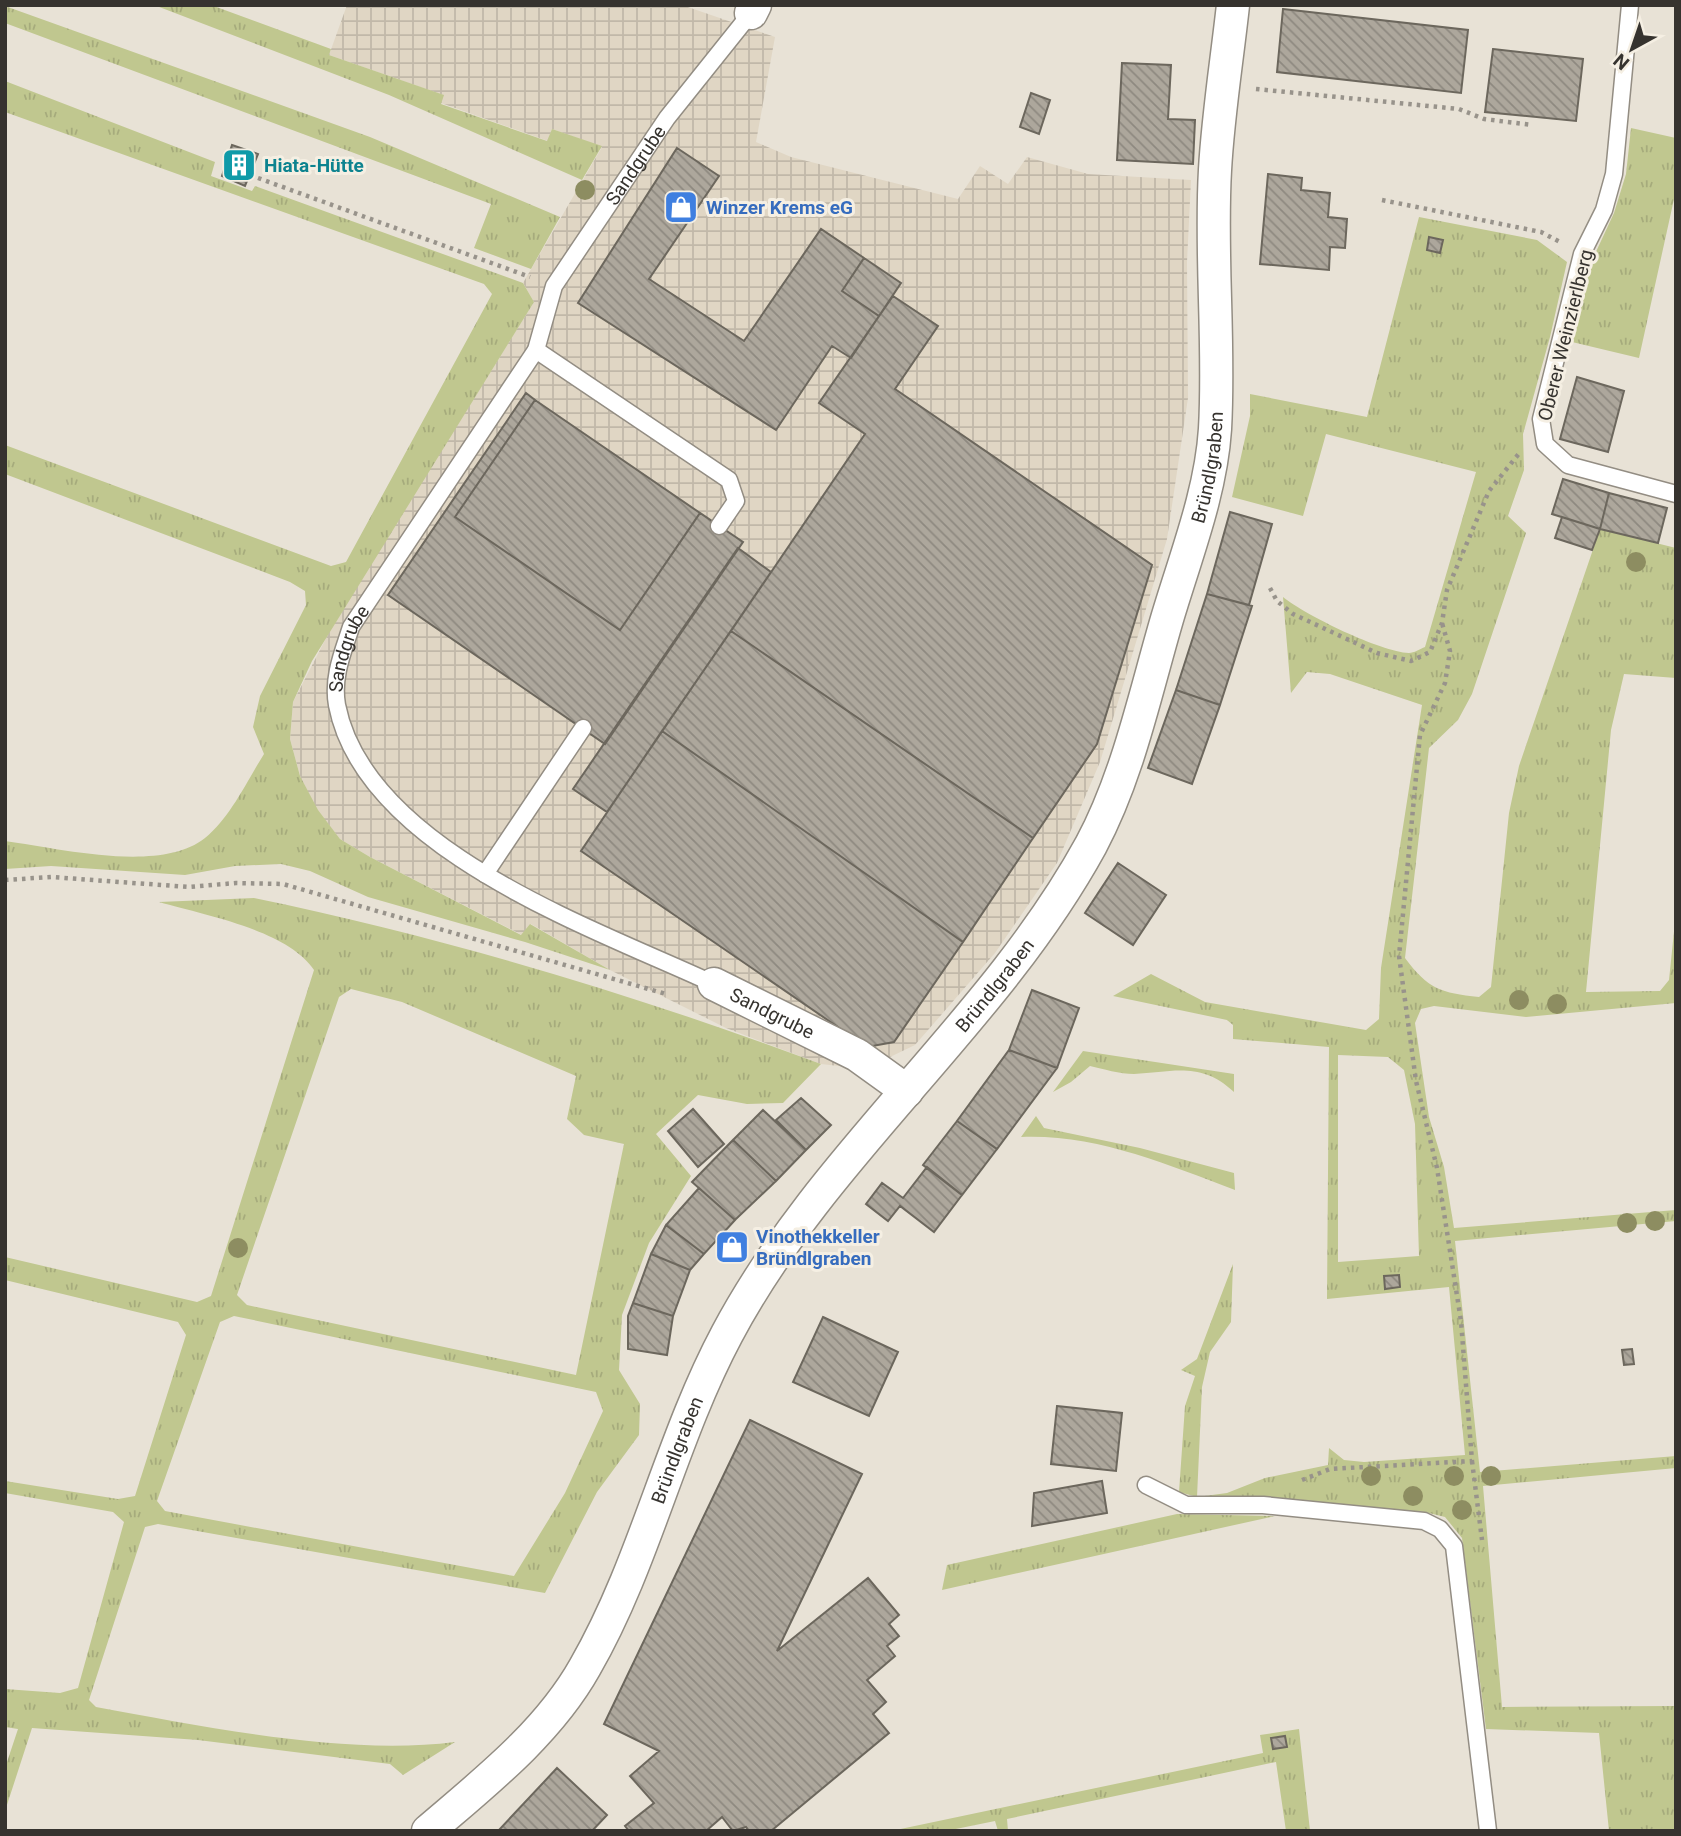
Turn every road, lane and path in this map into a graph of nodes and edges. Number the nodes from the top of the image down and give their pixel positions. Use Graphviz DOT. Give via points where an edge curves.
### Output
graph roads {
  1 [pos="1233,5"];
  2 [pos="1630,5"];
  3 [pos="753,9"];
  4 [pos="1224,86"];
  5 [pos="1532,125"];
  6 [pos="258,178"];
  7 [pos="1382,200"];
  8 [pos="1582,254"];
  9 [pos="554,286"];
  10 [pos="536,350"];
  11 [pos="1545,444"];
  12 [pos="1676,494"];
  13 [pos="719,526"];
  14 [pos="1270,588"];
  15 [pos="1442,622"];
  16 [pos="583,728"];
  17 [pos="485,874"];
  18 [pos="5,880"];
  19 [pos="714,984"];
  20 [pos="907,1091"];
  21 [pos="1472,1461"];
  22 [pos="1146,1485"];
  23 [pos="1263,1505"];
  24 [pos="1479,1507"];
  25 [pos="428,1831"];
  26 [pos="1488,1831"];
  1 -- 4 [label="street, Bründlgraben"];
  2 -- 8 [label="lane, Oberer Weinzierlberg" via="1614,174 1604,210"];
  3 -- 9 [label="lane, Sandgrube" via="667,118"];
  4 -- 5 [label="path" via="1459,109 1484,119"];
  4 -- 20 [label="street, Bründlgraben" via="1215,169 1215,432 1202,502 1124,766 1093,842 1050,911 944,1051"];
  6 -- 9 [label="path"];
  7 -- 8 [label="path" via="1541,232"];
  8 -- 11 [label="lane, Oberer Weinzierlberg" via="1541,419"];
  9 -- 10 [label="lane, Sandgrube"];
  10 -- 13 [label="lane" via="729,480 736,501"];
  10 -- 17 [label="lane, Sandgrube" via="351,627 337,668 337,704 353,749 382,792 416,824"];
  11 -- 12 [label="lane, Oberer Weinzierlberg" via="1568,465"];
  11 -- 15 [label="path" via="1520,451 1489,491 1447,590"];
  14 -- 15 [label="path" via="1293,614 1377,653 1411,662 1430,652"];
  15 -- 21 [label="path" via="1450,652 1446,683 1420,735 1399,956 1416,1081 1437,1168 1461,1321"];
  16 -- 17 [label="lane"];
  17 -- 19 [label="lane, Sandgrube" via="606,937"];
  18 -- 19 [label="path" via="51,877 189,887 283,884 667,995"];
  19 -- 20 [label="street, Sandgrube" via="857,1055"];
  20 -- 25 [label="street, Bründlgraben" via="821,1193 727,1333 609,1620 583,1672 538,1730"];
  21 -- 23 [label="path" via="1330,1469 1292,1485"];
  21 -- 24 [label="path"];
  22 -- 23 [label="lane" via="1186,1506"];
  23 -- 26 [label="lane" via="1424,1521 1440,1529 1454,1546"];
}
